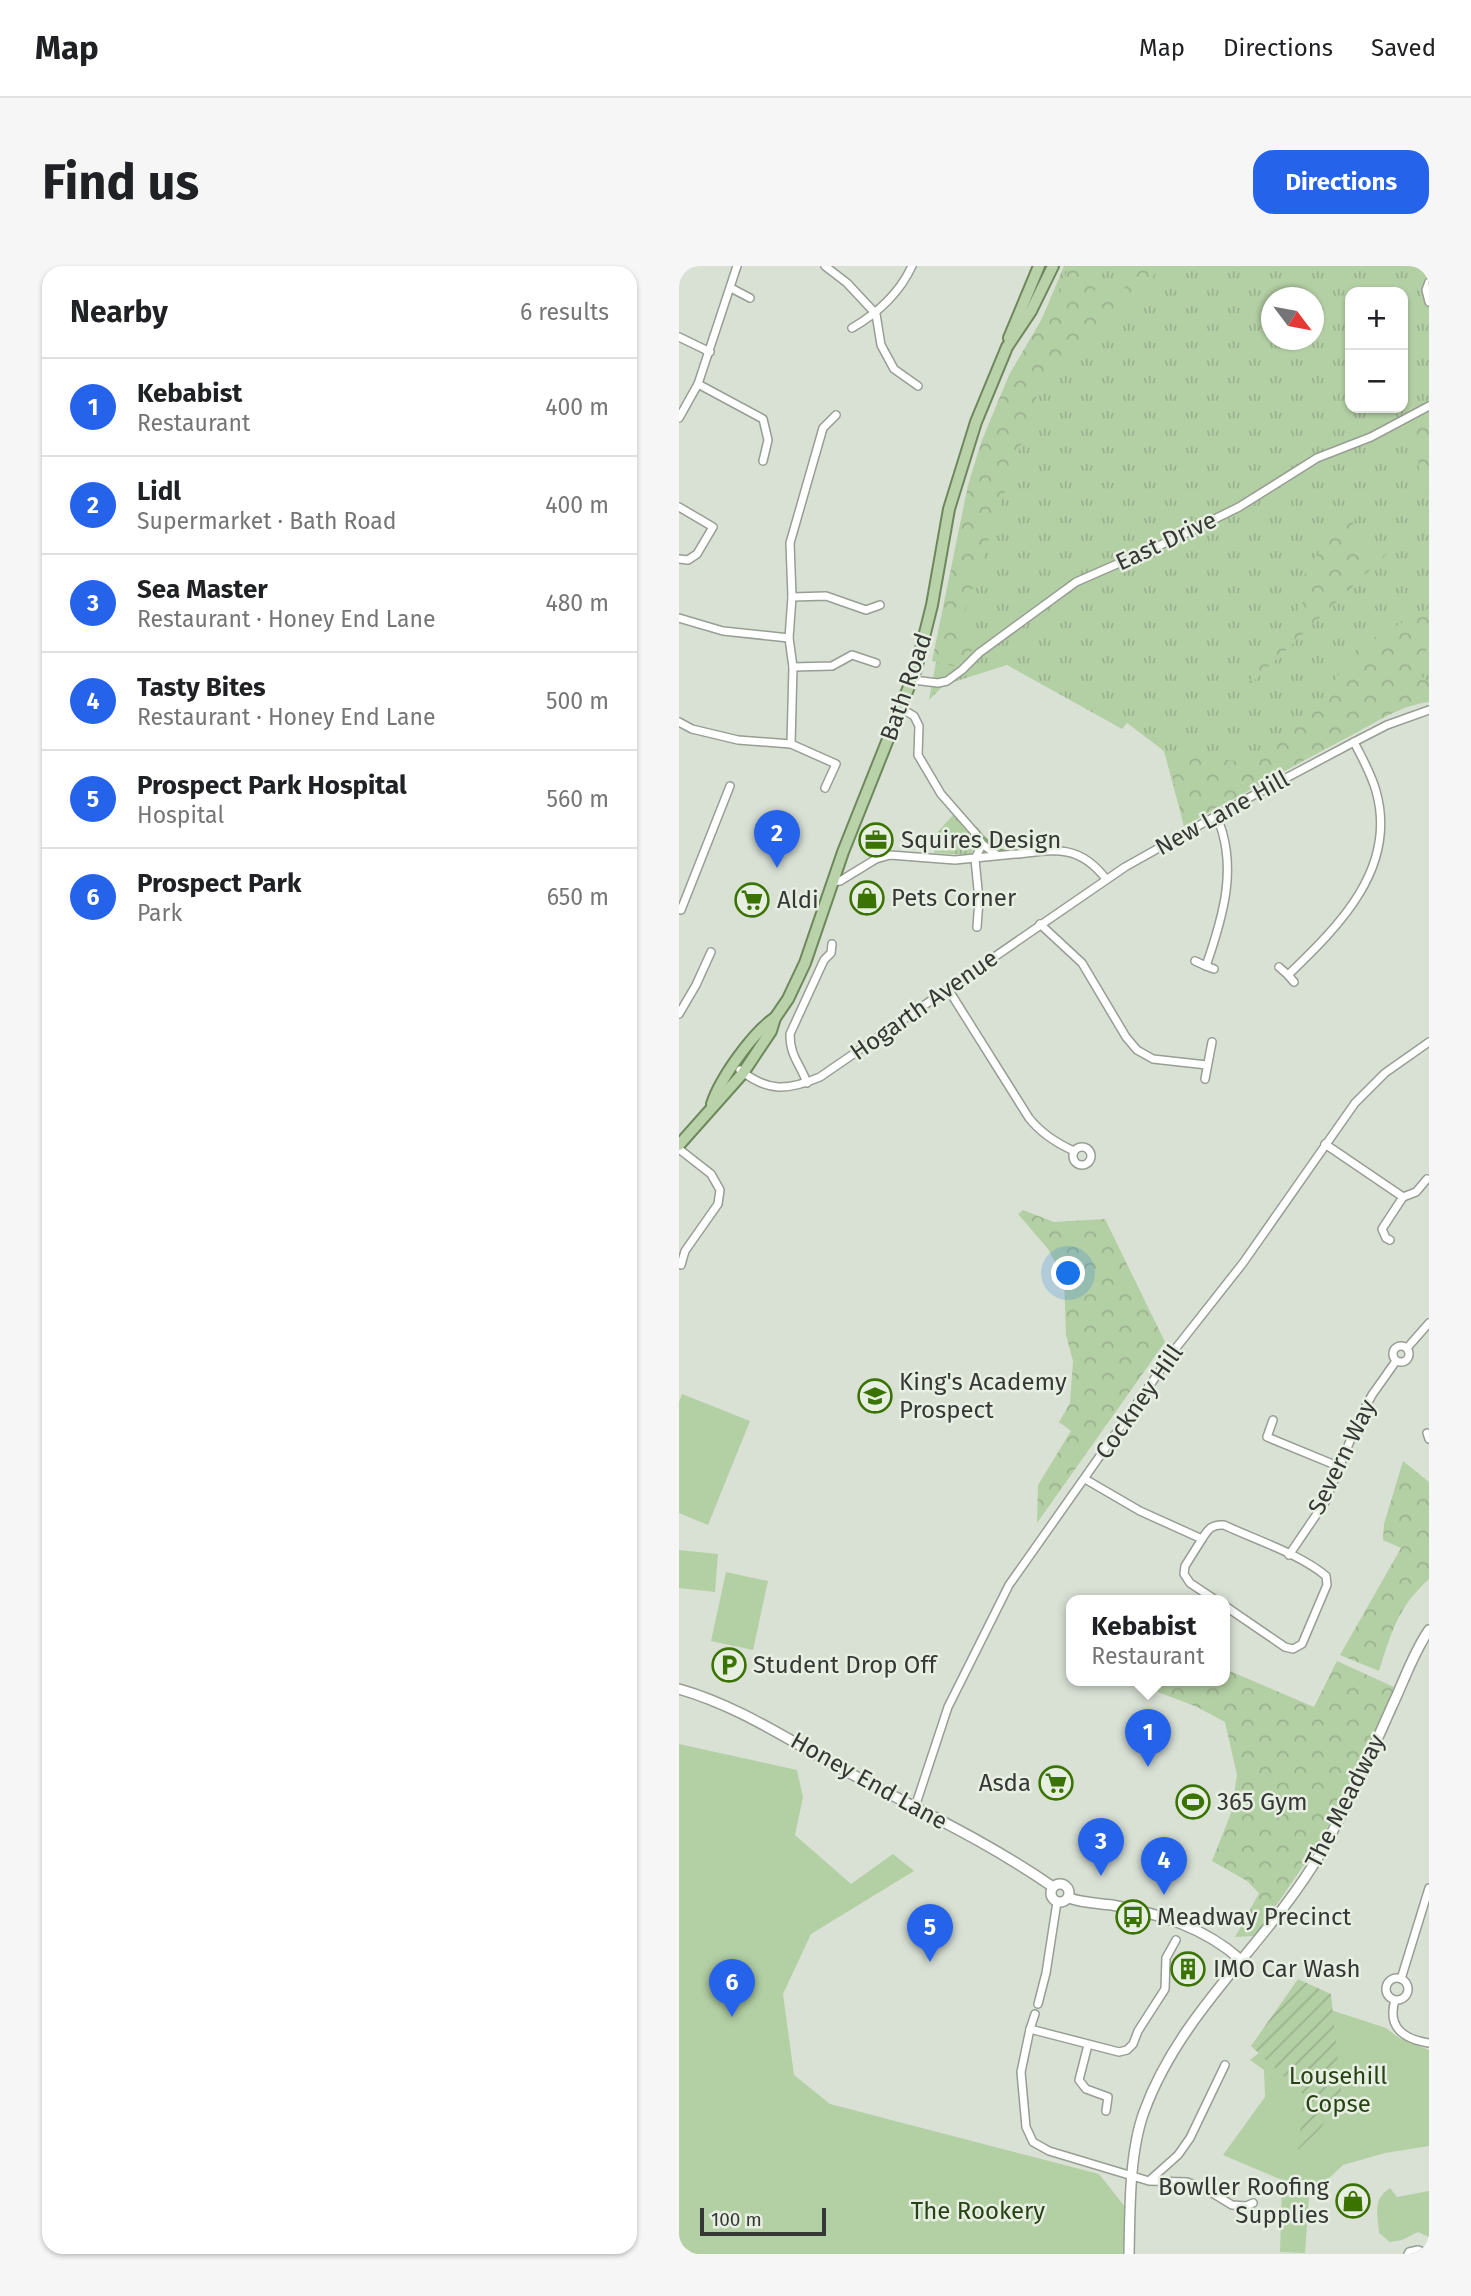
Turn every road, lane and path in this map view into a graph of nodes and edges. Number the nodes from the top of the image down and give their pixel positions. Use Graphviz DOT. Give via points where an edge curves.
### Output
graph roads {
  1 [pos="737,266"];
  2 [pos="825,266"];
  3 [pos="912,266"];
  4 [pos="1039,266"];
  5 [pos="1053,266"];
  6 [pos="1429,282"];
  7 [pos="731,288"];
  8 [pos="750,298"];
  9 [pos="1429,302"];
  10 [pos="876,314"];
  11 [pos="852,328"];
  12 [pos="679,337"];
  13 [pos="1007,347"];
  14 [pos="710,352"];
  15 [pos="698,384"];
  16 [pos="918,386"];
  17 [pos="1429,406"];
  18 [pos="836,415"];
  19 [pos="679,418"];
  20 [pos="763,461"];
  21 [pos="679,507"];
  22 [pos="679,559"];
  23 [pos="792,597"];
  24 [pos="880,605"];
  25 [pos="679,618"];
  26 [pos="789,638"];
  27 [pos="876,663"];
  28 [pos="793,667"];
  29 [pos="912,680"];
  30 [pos="902,709"];
  31 [pos="1429,710"];
  32 [pos="679,722"];
  33 [pos="1354,742"];
  34 [pos="791,744"];
  35 [pos="730,786"];
  36 [pos="825,788"];
  37 [pos="1216,815"];
  38 [pos="982,844"];
  39 [pos="997,855"];
  40 [pos="975,859"];
  41 [pos="1107,879"];
  42 [pos="833,882"];
  43 [pos="683,894"];
  44 [pos="681,910"];
  45 [pos="1040,924"];
  46 [pos="977,927"];
  47 [pos="832,944"];
  48 [pos="711,952"];
  49 [pos="1195,961"];
  50 [pos="1206,966"];
  51 [pos="1279,967"];
  52 [pos="1214,969"];
  53 [pos="1287,975"];
  54 [pos="1294,982"];
  55 [pos="948,989"];
  56 [pos="680,1010"];
  57 [pos="1212,1042"];
  58 [pos="1429,1042"];
  59 [pos="1207,1065"];
  60 [pos="738,1069"];
  61 [pos="1205,1079"];
  62 [pos="807,1083"];
  63 [pos="1325,1143"];
  64 [pos="679,1147"];
  65 [pos="1074,1151"];
  66 [pos="1427,1178"];
  67 [pos="1403,1197"];
  68 [pos="1390,1240"];
  69 [pos="681,1265"];
  70 [pos="1429,1323"];
  71 [pos="1407,1348"];
  72 [pos="1396,1361"];
  73 [pos="1273,1420"];
  74 [pos="1340,1468"];
  75 [pos="1085,1479"];
  76 [pos="1202,1539"];
  77 [pos="1289,1555"];
  78 [pos="1208,1595"];
  79 [pos="1230,1609"];
  80 [pos="1429,1630"];
  81 [pos="679,1689"];
  82 [pos="915,1807"];
  83 [pos="1053,1887"];
  84 [pos="1429,1888"];
  85 [pos="1069,1898"];
  86 [pos="1057,1902"];
  87 [pos="1176,1940"];
  88 [pos="1241,1960"];
  89 [pos="1401,1979"];
  90 [pos="1395,2000"];
  91 [pos="1038,2004"];
  92 [pos="1035,2014"];
  93 [pos="1030,2029"];
  94 [pos="1429,2043"];
  95 [pos="1088,2045"];
  96 [pos="1225,2065"];
  97 [pos="1106,2111"];
  98 [pos="1132,2174"];
  99 [pos="1149,2181"];
  100 [pos="1253,2203"];
  101 [pos="1408,2253"];
  102 [pos="1429,2253"];
  103 [pos="1129,2254"];
  1 -- 7 [label="street"];
  2 -- 10 [label="street"];
  3 -- 10 [label="street"];
  4 -- 13 [label="main road, Bath Road"];
  5 -- 13 [label="main road, Bath Road"];
  6 -- 9 [label="street"];
  7 -- 8 [label="street"];
  7 -- 14 [label="street"];
  10 -- 11 [label="street"];
  10 -- 16 [label="street" via="881,345 894,369"];
  12 -- 14 [label="street"];
  13 -- 29 [label="main road, Bath Road" via="953,492 927,628"];
  14 -- 15 [label="street"];
  15 -- 19 [label="street"];
  15 -- 20 [label="street" via="763,419 768,440"];
  17 -- 29 [label="street, East Drive" via="1371,437 1317,458 1239,507 1076,582 947,681"];
  18 -- 23 [label="street" via="823,428 790,543"];
  21 -- 22 [label="street" via="713,527 697,554"];
  23 -- 24 [label="street" via="826,596 866,610"];
  23 -- 26 [label="street"];
  25 -- 26 [label="street" via="723,631"];
  26 -- 28 [label="street"];
  27 -- 28 [label="street" via="852,655 832,666"];
  28 -- 34 [label="street"];
  29 -- 30 [label="main road, Bath Road"];
  30 -- 38 [label="street" via="914,716 919,726 918,755 941,794"];
  30 -- 42 [label="main road, Bath Road"];
  31 -- 33 [label="street, New Lane Hill"];
  32 -- 34 [label="street" via="738,740"];
  33 -- 37 [label="street, New Lane Hill"];
  33 -- 53 [label="street" via="1376,790 1380,847 1369,879 1323,941"];
  34 -- 36 [label="street" via="836,764"];
  35 -- 43 [label="street"];
  37 -- 41 [label="street, New Lane Hill"];
  37 -- 50 [label="street" via="1228,879 1220,926"];
  38 -- 39 [label="street"];
  38 -- 40 [label="street"];
  39 -- 40 [label="street"];
  39 -- 41 [label="street" via="1069,851"];
  40 -- 42 [label="street" via="890,855"];
  40 -- 46 [label="street"];
  41 -- 45 [label="street, Hogarth Avenue"];
  42 -- 60 [label="main road, Bath Road" via="795,985 775,1018 764,1024"];
  43 -- 44 [label="street"];
  45 -- 55 [label="street, Hogarth Avenue"];
  45 -- 59 [label="street" via="1081,963 1137,1050 1153,1059"];
  47 -- 62 [label="street" via="790,1034 794,1060"];
  48 -- 56 [label="street"];
  49 -- 50 [label="street"];
  50 -- 52 [label="street"];
  51 -- 53 [label="street"];
  53 -- 54 [label="street"];
  55 -- 62 [label="street, Hogarth Avenue"];
  55 -- 65 [label="street" via="1029,1118 1050,1138"];
  57 -- 59 [label="street"];
  58 -- 63 [label="street, Cockney Hill" via="1385,1073"];
  59 -- 61 [label="street"];
  60 -- 62 [label="street, Hogarth Avenue" via="768,1087"];
  60 -- 64 [label="main road, Bath Road" via="716,1091 711,1106"];
  63 -- 67 [label="street"];
  63 -- 75 [label="street, Cockney Hill"];
  64 -- 69 [label="street" via="711,1174 720,1190 718,1204 685,1251"];
  66 -- 67 [label="street" via="1416,1192"];
  67 -- 68 [label="street" via="1382,1229"];
  70 -- 71 [label="street, Severn Way"];
  71 -- 72 [label="street, Severn Way" via="1408,1360"];
  71 -- 72 [label="street, Severn Way" via="1395,1349"];
  72 -- 74 [label="street, Severn Way" via="1371,1395"];
  73 -- 74 [label="street" via="1267,1437"];
  74 -- 77 [label="street, Severn Way" via="1325,1502"];
  75 -- 76 [label="street"];
  75 -- 82 [label="street, Cockney Hill" via="1009,1585 948,1707"];
  76 -- 77 [label="street" via="1209,1529 1224,1525"];
  76 -- 78 [label="street" via="1184,1574"];
  77 -- 79 [label="street" via="1326,1576 1327,1585 1302,1644 1285,1647"];
  80 -- 88 [label="street, The Meadway" via="1321,1852 1267,1931"];
  81 -- 82 [label="street, Honey End Lane" via="748,1716"];
  82 -- 83 [label="street, Honey End Lane"];
  83 -- 85 [label="street, Honey End Lane" via="1064,1884"];
  83 -- 86 [label="street" via="1051,1896"];
  84 -- 89 [label="street"];
  85 -- 86 [label="street, Honey End Lane"];
  85 -- 88 [label="street, Honey End Lane" via="1179,1923 1224,1945"];
  86 -- 91 [label="street"];
  87 -- 95 [label="street" via="1166,1958 1165,1989 1133,2044 1119,2052"];
  88 -- 98 [label="street, The Meadway" via="1170,2056 1143,2114"];
  89 -- 90 [label="street" via="1407,1994"];
  89 -- 90 [label="street" via="1391,1980 1387,1986"];
  90 -- 94 [label="street" via="1392,2021 1403,2034"];
  92 -- 93 [label="street"];
  93 -- 95 [label="street"];
  93 -- 98 [label="street" via="1021,2072 1026,2127 1033,2142 1065,2157"];
  95 -- 97 [label="street" via="1079,2080 1086,2089 1108,2097"];
  96 -- 99 [label="street" via="1190,2138"];
  98 -- 99 [label="street"];
  98 -- 103 [label="street, The Meadway"];
  99 -- 100 [label="street" via="1187,2182 1232,2205"];
  101 -- 102 [label="street"];
}
